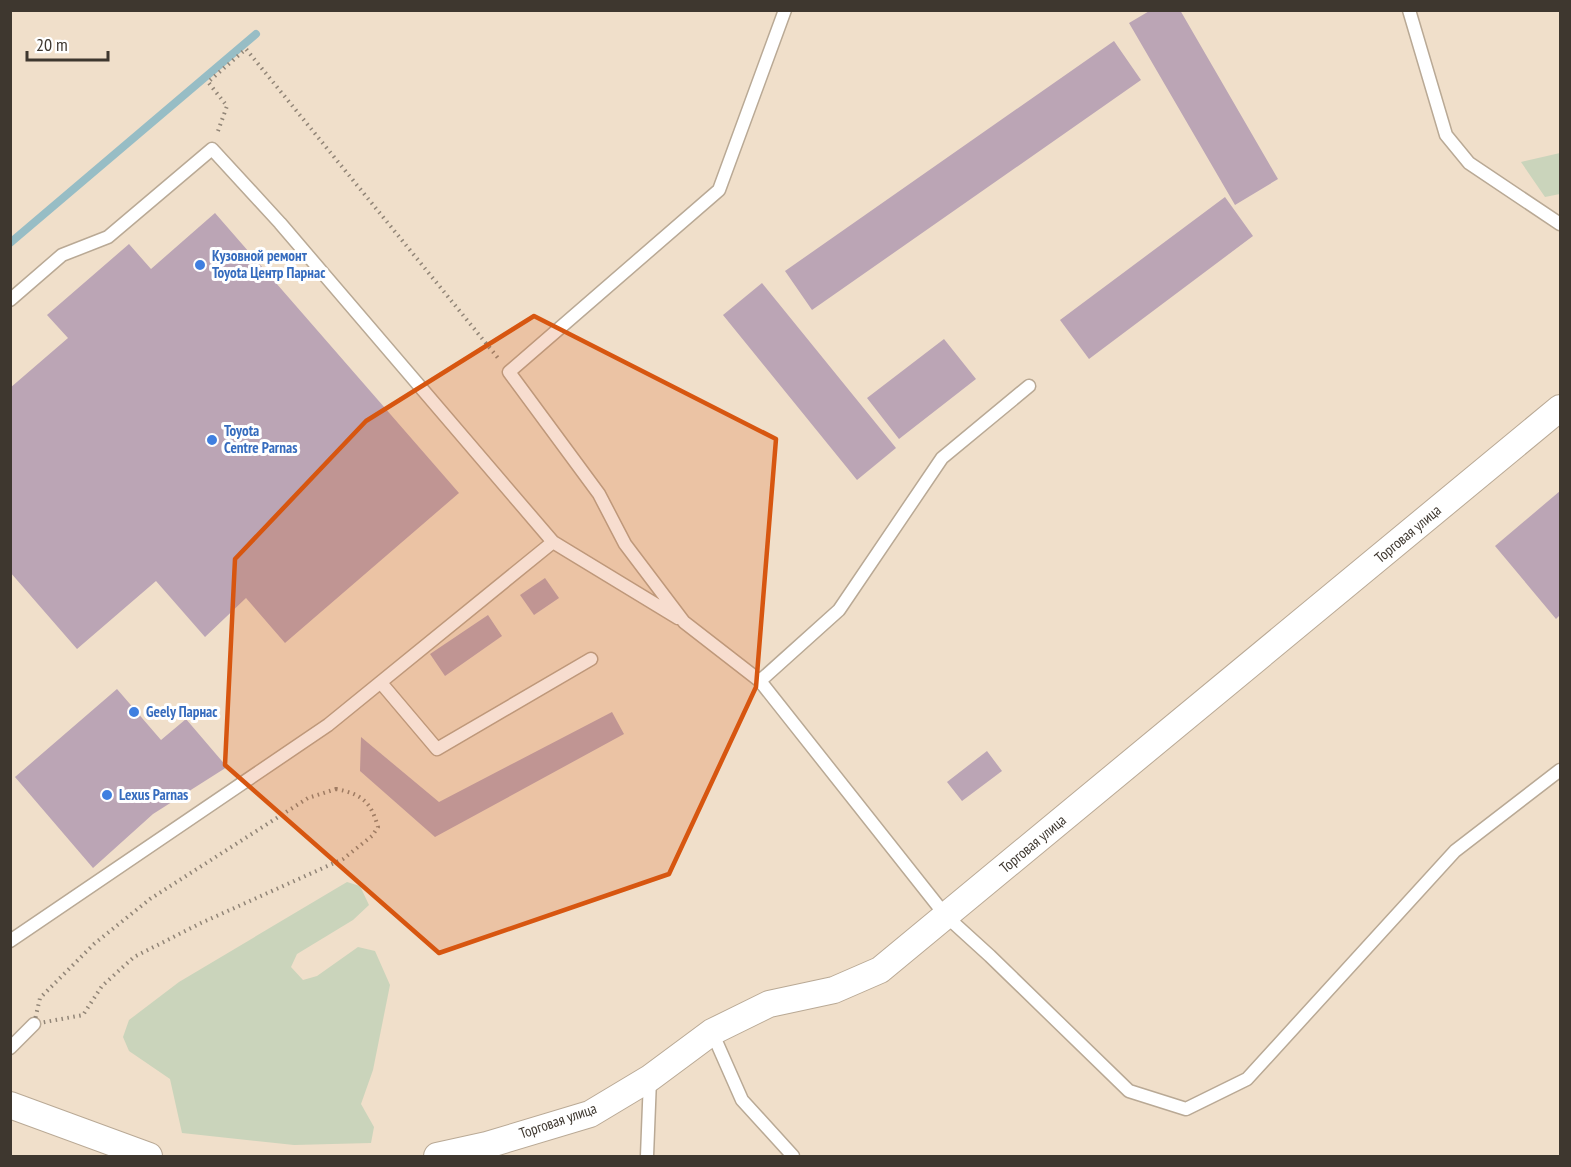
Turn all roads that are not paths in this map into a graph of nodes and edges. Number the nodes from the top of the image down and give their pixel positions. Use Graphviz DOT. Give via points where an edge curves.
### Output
graph roads {
  1 [pos="785,10"];
  2 [pos="1409,10"];
  3 [pos="1560,224"];
  4 [pos="10,300"];
  5 [pos="1029,386"];
  6 [pos="1560,408"];
  7 [pos="553,542"];
  8 [pos="684,622"];
  9 [pos="591,659"];
  10 [pos="760,681"];
  11 [pos="382,684"];
  12 [pos="1560,770"];
  13 [pos="946,916"];
  14 [pos="10,941"];
  15 [pos="34,1024"];
  16 [pos="712,1032"];
  17 [pos="10,1048"];
  18 [pos="650,1077"];
  19 [pos="10,1105"];
  20 [pos="149,1156"];
  21 [pos="437,1156"];
  22 [pos="647,1156"];
  23 [pos="793,1156"];
  1 -- 8 [label="lane" via="718,190 509,372 599,494 625,544"];
  2 -- 3 [label="lane" via="1446,135 1469,162"];
  4 -- 7 [label="lane" via="62,255 108,237 212,149"];
  5 -- 10 [label="lane" via="942,458 839,610"];
  6 -- 13 [label="street, Торговая улица"];
  7 -- 8 [label="lane"];
  7 -- 11 [label="lane"];
  8 -- 10 [label="lane"];
  9 -- 11 [label="lane" via="436,749"];
  10 -- 13 [label="lane"];
  11 -- 14 [label="lane" via="328,725"];
  12 -- 13 [label="lane" via="1455,851 1247,1079 1186,1109 1129,1091"];
  13 -- 16 [label="street, Торговая улица" via="880,970 834,990 769,1004"];
  15 -- 17 [label="lane"];
  16 -- 18 [label="street, Торговая улица"];
  16 -- 23 [label="lane" via="742,1100"];
  18 -- 21 [label="street, Торговая улица" via="590,1113"];
  18 -- 22 [label="lane"];
  19 -- 20 [label="street"];
}
